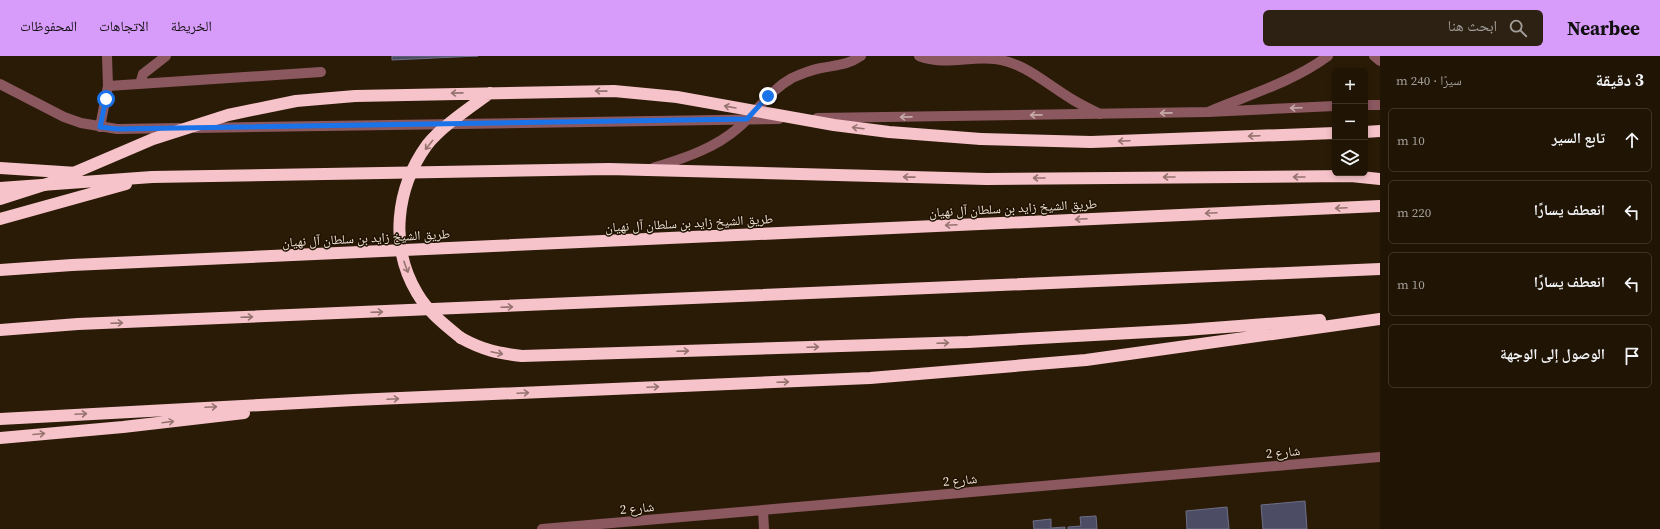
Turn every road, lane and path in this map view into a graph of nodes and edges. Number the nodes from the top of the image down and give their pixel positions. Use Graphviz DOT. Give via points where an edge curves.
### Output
graph roads {
  1 [pos="107,56"];
  2 [pos="166,56"];
  3 [pos="861,56"];
  4 [pos="919,56"];
  5 [pos="1328,56"];
  6 [pos="1374,56"];
  7 [pos="1380,61"];
  8 [pos="321,72"];
  9 [pos="0,84"];
  10 [pos="140,84"];
  11 [pos="108,86"];
  12 [pos="490,93"];
  13 [pos="1380,104"];
  14 [pos="1368,105"];
  15 [pos="1332,106"];
  16 [pos="1208,112"];
  17 [pos="1100,114"];
  18 [pos="747,119"];
  19 [pos="100,127"];
  20 [pos="1380,131"];
  21 [pos="1368,132"];
  22 [pos="1332,133"];
  23 [pos="0,168"];
  24 [pos="649,170"];
  25 [pos="152,177"];
  26 [pos="1380,178"];
  27 [pos="0,188"];
  28 [pos="0,199"];
  29 [pos="1380,206"];
  30 [pos="0,219"];
  31 [pos="0,270"];
  32 [pos="1380,270"];
  33 [pos="1380,318"];
  34 [pos="0,330"];
  35 [pos="354,400"];
  36 [pos="0,414"];
  37 [pos="31,416"];
  38 [pos="0,419"];
  39 [pos="0,438"];
  40 [pos="1380,457"];
  41 [pos="763,510"];
  42 [pos="542,529"];
  43 [pos="764,529"];
  1 -- 11 [label="street"];
  2 -- 10 [label="street" via="143,74"];
  3 -- 18 [label="street" via="845,65 820,68 792,78 768,96"];
  4 -- 17 [label="street" via="931,60 994,58 1015,63 1031,71 1070,99"];
  5 -- 16 [label="street" via="1295,76"];
  6 -- 7 [label="street"];
  8 -- 10 [label="street"];
  9 -- 19 [label="street" via="64,116"];
  10 -- 11 [label="street"];
  11 -- 19 [label="street"];
  22 -- 12 [label="highway, one-way, bridge" via="1091,142 980,139 834,125 650,94 614,91"];
  12 -- 28 [label="highway, one-way, bridge" via="356,96 266,106 190,126 50,182"];
  12 -- 33 [label="highway, one-way, bridge" via="451,122 428,144 411,171 401,201 399,233 404,264 417,293 437,318 461,338 499,354 522,356 975,342"];
  13 -- 14 [label="street"];
  15 -- 16 [label="street, one-way"];
  16 -- 17 [label="street, one-way"];
  17 -- 18 [label="street, one-way"];
  18 -- 19 [label="street" via="117,129"];
  18 -- 24 [label="street" via="726,138 712,146"];
  20 -- 21 [label="highway"];
  23 -- 25 [label="highway"];
  24 -- 25 [label="highway"];
  26 -- 24 [label="highway, one-way" via="1343,176 986,179"];
  25 -- 27 [label="highway"];
  25 -- 30 [label="highway"];
  29 -- 31 [label="highway, طريق الشيخ زايد بن سلطان آل نهيان, one-way"];
  34 -- 32 [label="highway, one-way" via="78,324"];
  35 -- 33 [label="highway, one-way" via="870,378 984,369 1086,360"];
  37 -- 35 [label="highway, one-way"];
  39 -- 35 [label="highway, one-way" via="123,427"];
  36 -- 37 [label="highway"];
  37 -- 38 [label="highway"];
  40 -- 41 [label="street, شارع 2"];
  41 -- 42 [label="street, شارع 2"];
  41 -- 43 [label="street"];
}
